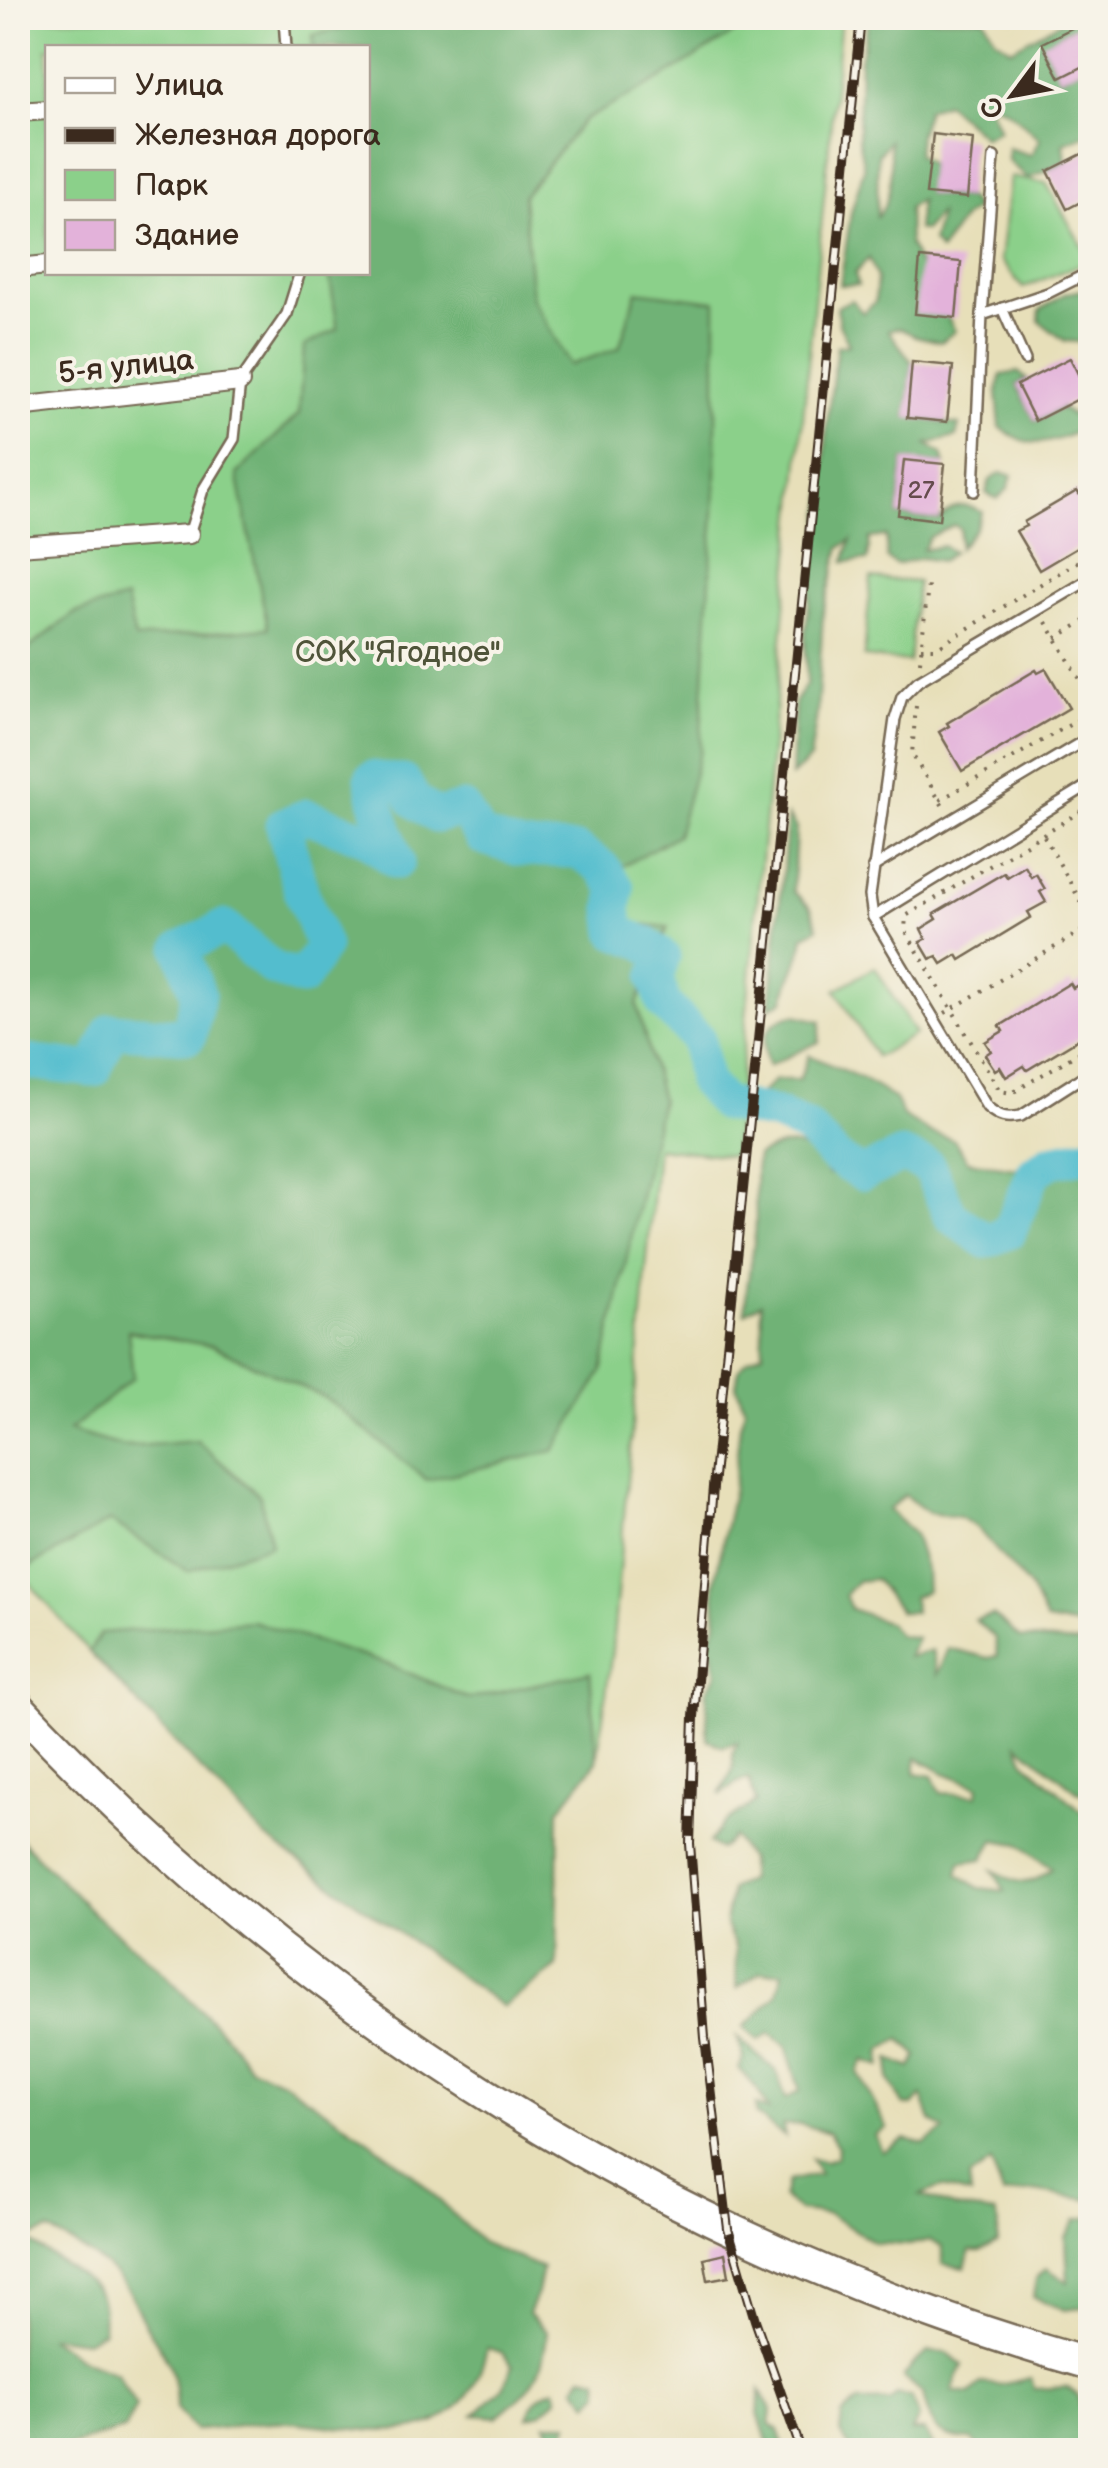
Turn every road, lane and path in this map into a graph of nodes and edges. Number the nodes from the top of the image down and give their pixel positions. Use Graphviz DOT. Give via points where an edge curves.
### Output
graph roads {
  1 [pos="284,18"];
  2 [pos="286,45"];
  3 [pos="45,110"];
  4 [pos="18,112"];
  5 [pos="994,157"];
  6 [pos="45,265"];
  7 [pos="18,268"];
  8 [pos="1090,272"];
  9 [pos="299,275"];
  10 [pos="1002,308"];
  11 [pos="982,315"];
  12 [pos="1026,360"];
  13 [pos="240,382"];
  14 [pos="18,407"];
  15 [pos="974,491"];
  16 [pos="189,534"];
  17 [pos="18,546"];
  18 [pos="1090,554"];
  19 [pos="1090,579"];
  20 [pos="1038,610"];
  21 [pos="1090,618"];
  22 [pos="1056,638"];
  23 [pos="921,648"];
  24 [pos="1090,696"];
  25 [pos="1090,713"];
  26 [pos="1090,737"];
  27 [pos="1090,784"];
  28 [pos="940,800"];
  29 [pos="1090,806"];
  30 [pos="1043,835"];
  31 [pos="873,867"];
  32 [pos="874,916"];
  33 [pos="1090,918"];
  34 [pos="1090,926"];
  35 [pos="952,1008"];
  36 [pos="935,1019"];
  37 [pos="1090,1046"];
  38 [pos="1090,1072"];
  39 [pos="18,1706"];
  40 [pos="1090,2364"];
  1 -- 2 [label="lane"];
  3 -- 4 [label="street"];
  5 -- 11 [label="lane"];
  6 -- 7 [label="street"];
  8 -- 10 [label="lane"];
  9 -- 13 [label="lane" via="287,314"];
  10 -- 11 [label="lane"];
  10 -- 12 [label="lane"];
  11 -- 15 [label="lane"];
  13 -- 14 [label="street, 5-я улица"];
  13 -- 16 [label="lane" via="234,438 203,490"];
  16 -- 17 [label="street"];
  18 -- 23 [label="path" via="936,648"];
  19 -- 20 [label="lane"];
  20 -- 22 [label="path"];
  20 -- 31 [label="lane" via="902,697"];
  21 -- 22 [label="path"];
  22 -- 24 [label="path"];
  25 -- 28 [label="path"];
  26 -- 31 [label="lane"];
  27 -- 32 [label="lane"];
  29 -- 30 [label="path"];
  30 -- 33 [label="path"];
  30 -- 35 [label="path" via="906,916 904,930"];
  31 -- 32 [label="lane"];
  32 -- 36 [label="lane"];
  34 -- 35 [label="path"];
  35 -- 36 [label="path"];
  35 -- 37 [label="path" via="1000,1091 1012,1094"];
  36 -- 38 [label="lane" via="997,1116 1021,1116"];
  39 -- 40 [label="main road" via="133,1824 298,1966 500,2105 728,2228 926,2310"];
}
